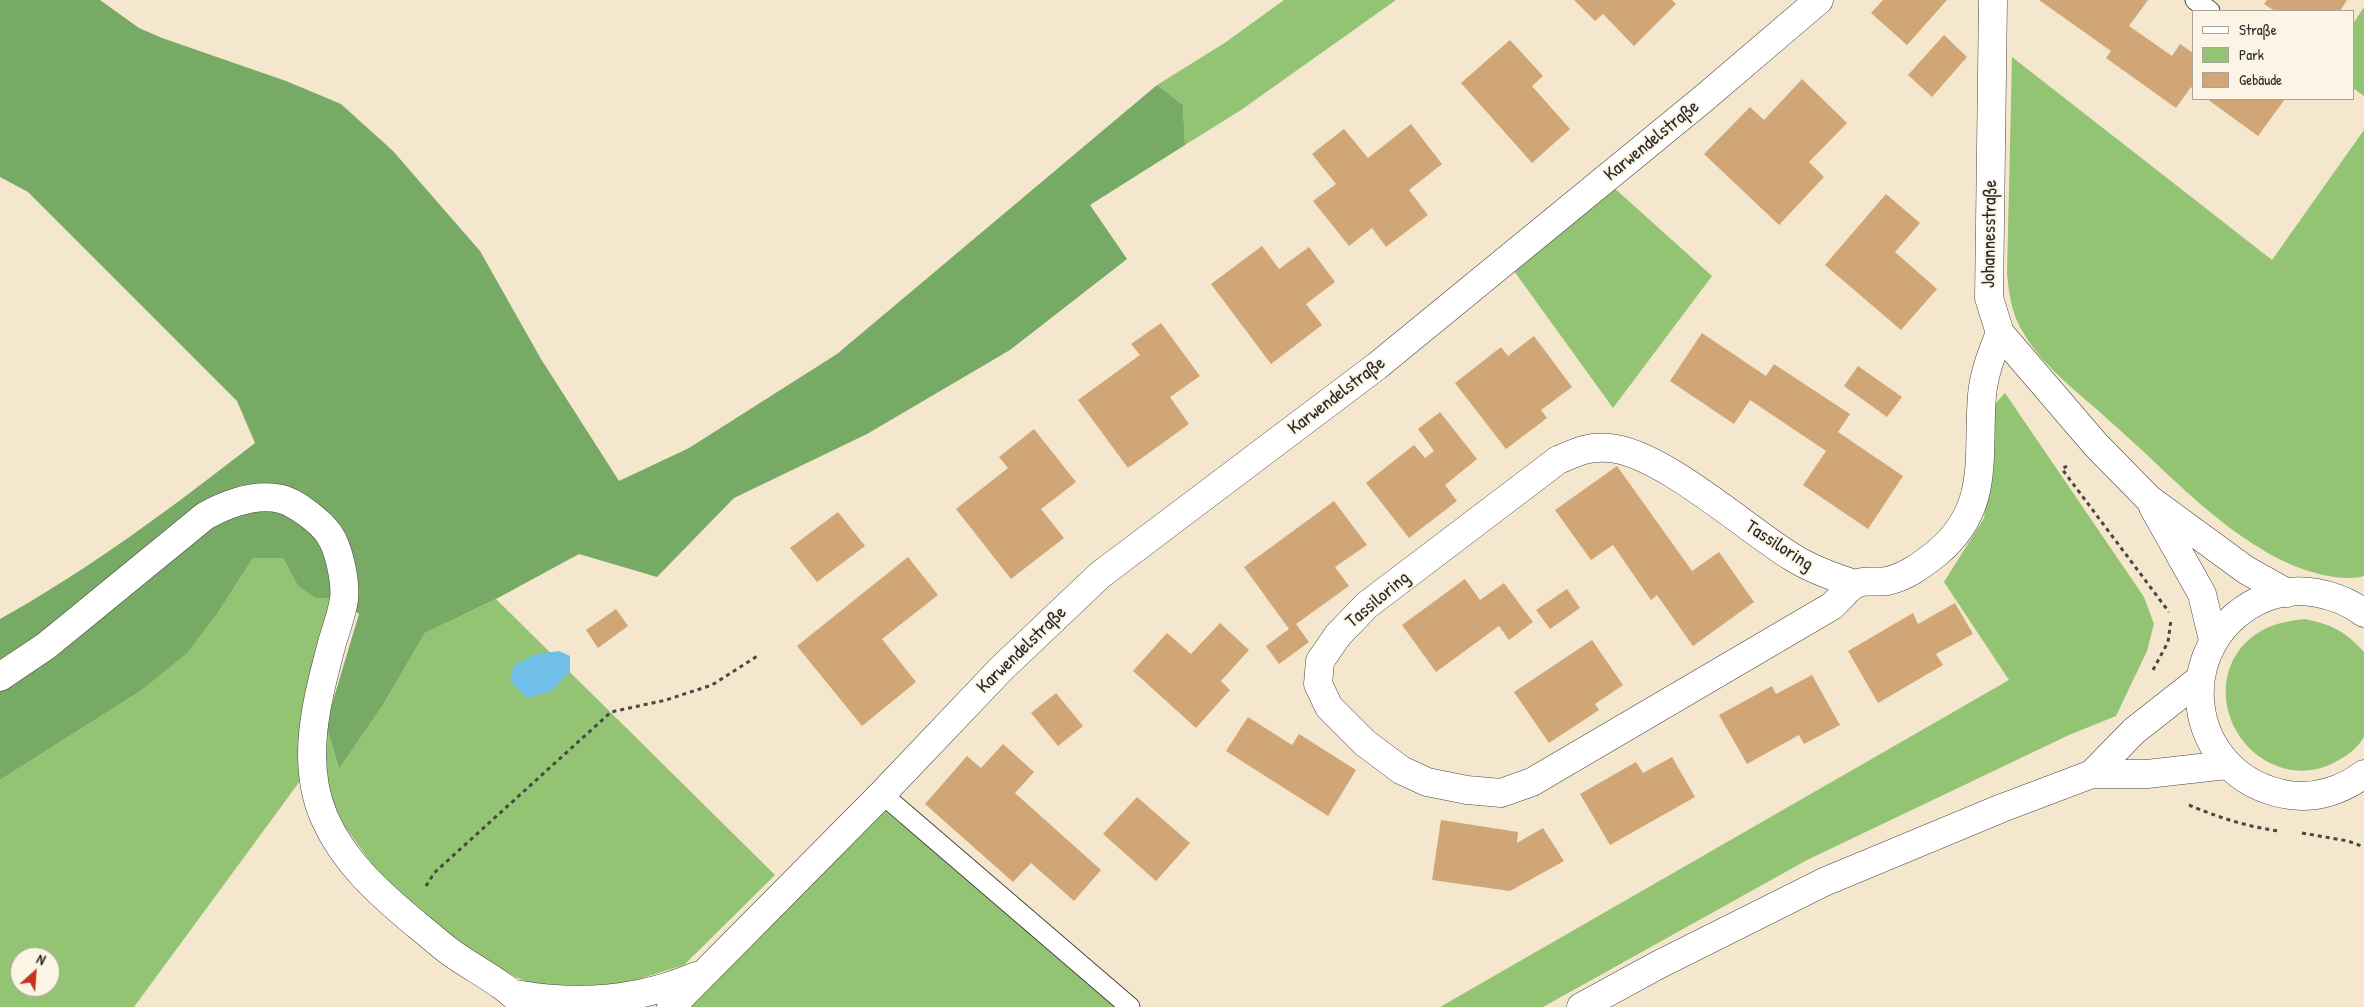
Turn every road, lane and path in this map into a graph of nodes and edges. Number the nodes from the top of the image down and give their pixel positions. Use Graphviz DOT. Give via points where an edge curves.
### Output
graph roads {
  1 [pos="1819,0"];
  2 [pos="1993,0"];
  3 [pos="2195,0"];
  4 [pos="2209,10"];
  5 [pos="2000,333"];
  6 [pos="2149,499"];
  7 [pos="1855,584"];
  8 [pos="2287,593"];
  9 [pos="2358,603"];
  10 [pos="2213,640"];
  11 [pos="759,655"];
  12 [pos="0,677"];
  13 [pos="2200,679"];
  14 [pos="2228,765"];
  15 [pos="2092,774"];
  16 [pos="2357,786"];
  17 [pos="875,800"];
  18 [pos="407,917"];
  19 [pos="704,973"];
  20 [pos="520,1001"];
  21 [pos="671,1007"];
  22 [pos="1130,1007"];
  23 [pos="1580,1007"];
  1 -- 17 [label="street, Karwendelstraße" via="1377,366 1100,575 1002,668"];
  2 -- 5 [label="street, Johannesstraße" via="1989,298"];
  3 -- 4 [label="lane"];
  5 -- 6 [label="street, Johannesstraße" via="2096,445"];
  5 -- 7 [label="street, Tassiloring" via="1988,363 1982,394 1977,491 1959,531 1912,571 1888,581"];
  6 -- 8 [label="street" via="2246,570"];
  6 -- 10 [label="street" via="2202,594"];
  7 -- 7 [label="street, Tassiloring" via="1832,606 1532,782 1501,793 1427,782 1401,770 1365,743 1329,707 1318,684 1320,661 1338,635 1367,605 1558,460 1587,447 1633,453 1665,469 1793,558 1822,573"];
  8 -- 9 [label="street" via="2303,591"];
  8 -- 10 [label="street" via="2251,604 2230,620"];
  10 -- 13 [label="street" via="2202,665"];
  11 -- 18 [label="path" via="712,685 666,700 611,712 434,873"];
  12 -- 18 [label="street" via="46,646 205,516 226,505 258,498 280,499 300,506 329,534 344,578 344,599 315,708 314,783 324,817 342,848 370,885"];
  13 -- 14 [label="street" via="2198,692 2202,718 2212,743"];
  13 -- 15 [label="street" via="2134,731"];
  14 -- 15 [label="street" via="2147,774"];
  14 -- 16 [label="street" via="2248,782 2273,792 2300,796"];
  15 -- 23 [label="street" via="1824,882"];
  17 -- 19 [label="street, Karwendelstraße"];
  17 -- 22 [label="lane"];
  18 -- 20 [label="street" via="453,955"];
  19 -- 20 [label="street" via="671,987 631,997"];
  19 -- 21 [label="street, Karwendelstraße"];
}
